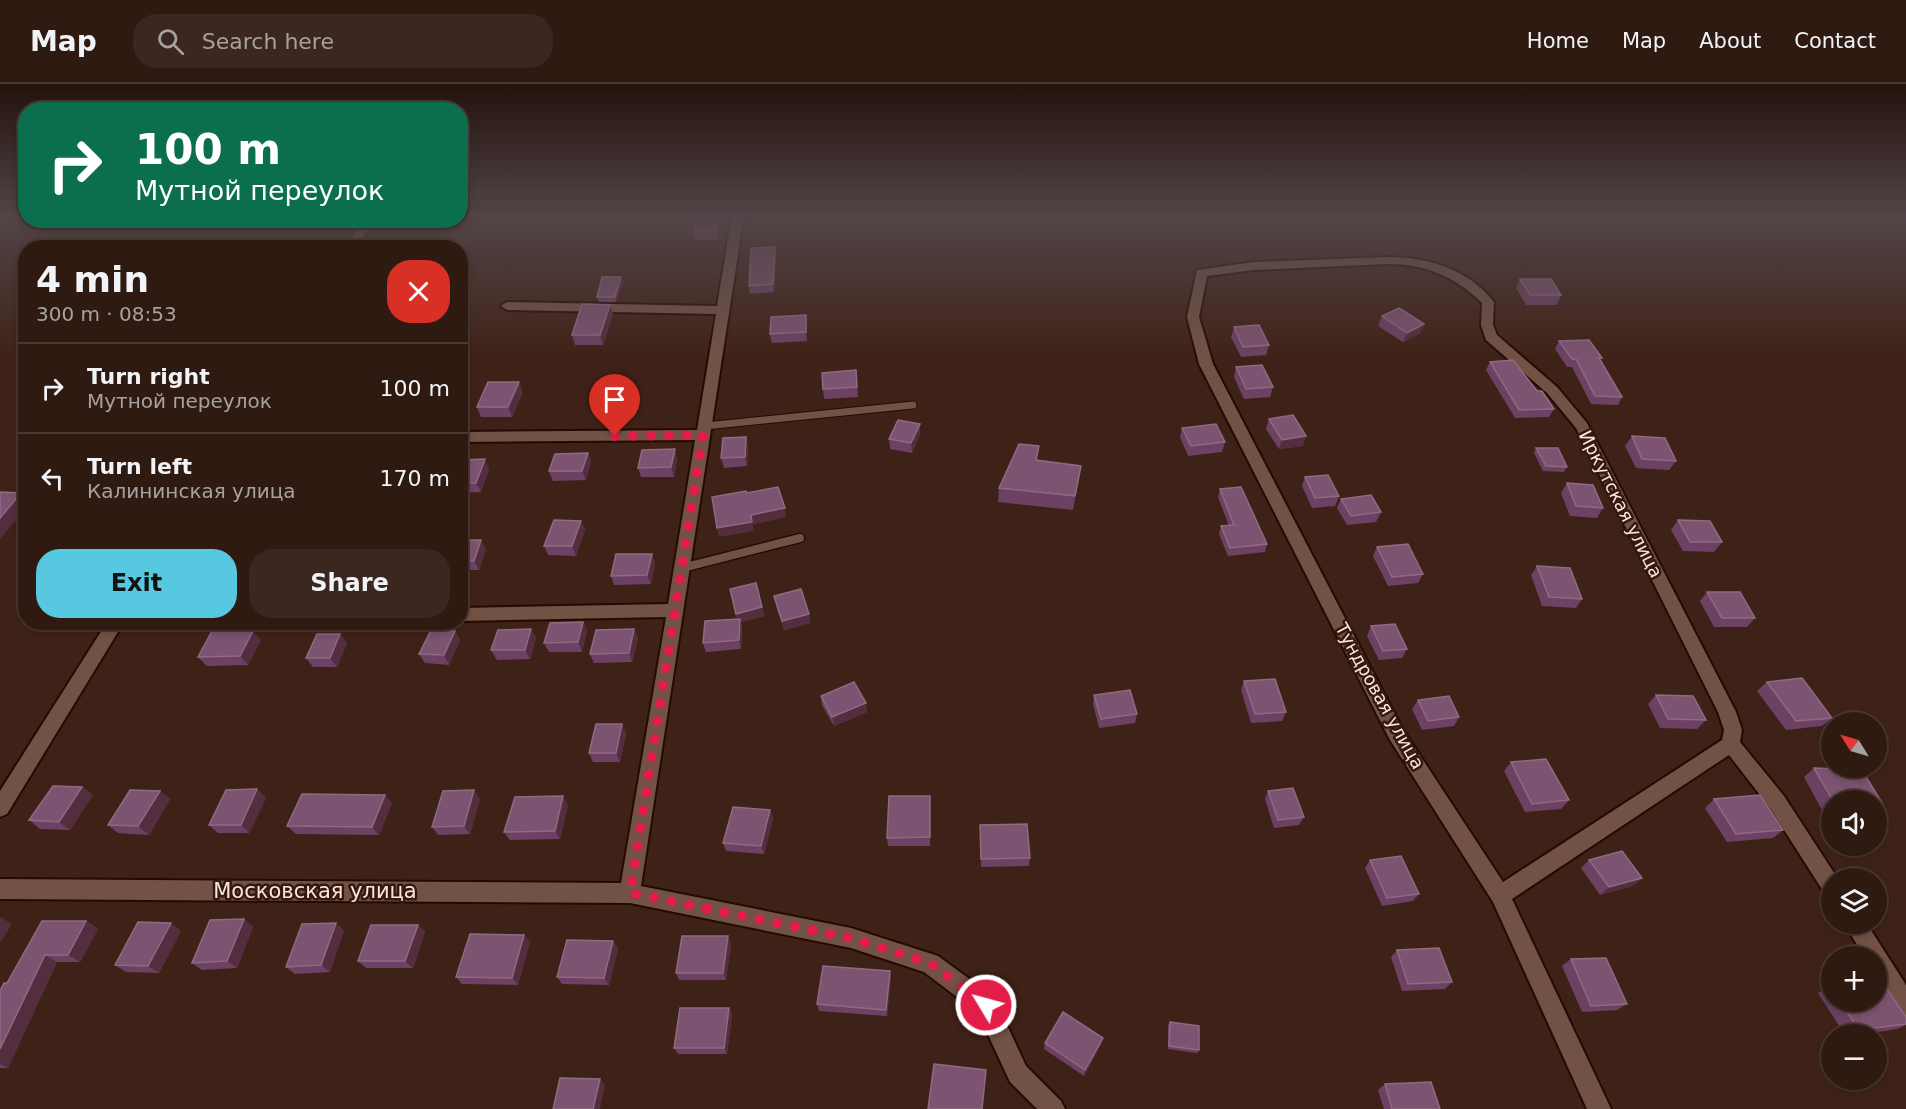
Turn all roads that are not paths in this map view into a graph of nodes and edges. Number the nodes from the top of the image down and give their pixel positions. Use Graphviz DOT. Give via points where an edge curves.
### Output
graph roads {
  1 [pos="730,263"];
  2 [pos="1366,263"];
  3 [pos="1408,263"];
  4 [pos="1201,273"];
  5 [pos="507,306"];
  6 [pos="723,310"];
  7 [pos="913,405"];
  8 [pos="704,430"];
  9 [pos="468,437"];
  10 [pos="800,538"];
  11 [pos="682,568"];
  12 [pos="675,610"];
  13 [pos="468,615"];
  14 [pos="111,630"];
  15 [pos="1731,744"];
  16 [pos="0,808"];
  17 [pos="1821,870"];
  18 [pos="0,889"];
  19 [pos="630,893"];
  20 [pos="1500,895"];
  21 [pos="1887,975"];
  22 [pos="1906,1005"];
  23 [pos="1053,1109"];
  24 [pos="1599,1109"];
  1 -- 6 [label="street"];
  2 -- 4 [label="street, Иркутская улица" via="1232,267"];
  3 -- 15 [label="street, Иркутская улица" via="1428,264 1473,287 1488,302 1491,337 1552,390 1582,426 1727,712"];
  4 -- 20 [label="street, Тундровая улица" via="1193,317 1206,364 1396,734"];
  5 -- 6 [label="street"];
  6 -- 8 [label="street"];
  7 -- 8 [label="lane"];
  8 -- 9 [label="street"];
  8 -- 11 [label="street"];
  10 -- 11 [label="lane"];
  11 -- 12 [label="street"];
  12 -- 13 [label="street"];
  12 -- 19 [label="street"];
  14 -- 16 [label="street"];
  15 -- 17 [label="street" via="1777,802"];
  15 -- 20 [label="street"];
  18 -- 19 [label="street, Московская улица"];
  19 -- 23 [label="street, Московская улица" via="851,938 930,963 986,1005 1018,1074"];
  20 -- 24 [label="street, Тундровая улица"];
  21 -- 22 [label="street"];
}
